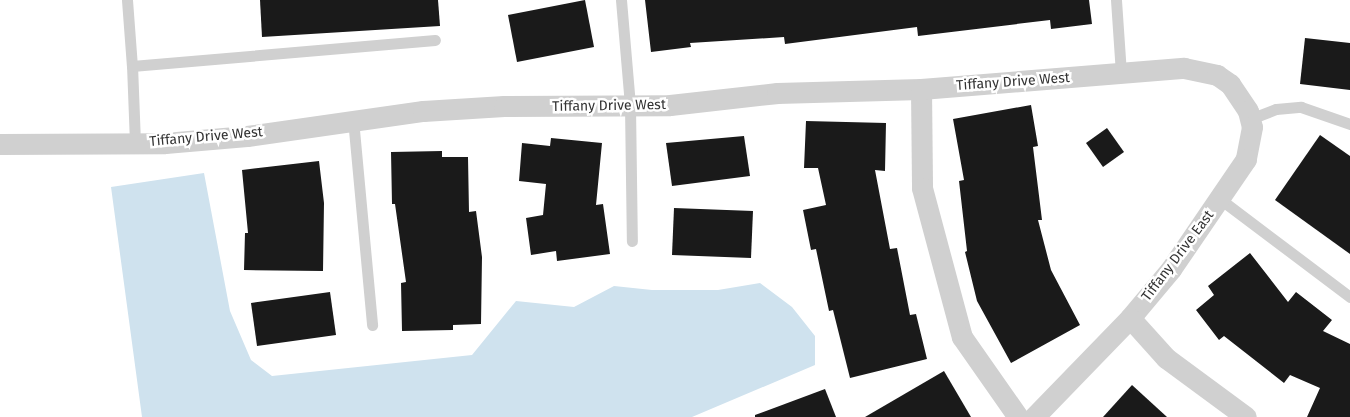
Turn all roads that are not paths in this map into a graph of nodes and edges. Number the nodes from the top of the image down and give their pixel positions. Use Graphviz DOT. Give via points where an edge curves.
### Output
graph roads {
  1 [pos="128,0"];
  2 [pos="621,0"];
  3 [pos="1116,0"];
  4 [pos="436,40"];
  5 [pos="132,66"];
  6 [pos="1121,73"];
  7 [pos="1217,75"];
  8 [pos="921,89"];
  9 [pos="630,106"];
  10 [pos="353,119"];
  11 [pos="1250,119"];
  12 [pos="1350,124"];
  13 [pos="135,143"];
  14 [pos="0,144"];
  15 [pos="1220,200"];
  16 [pos="632,241"];
  17 [pos="1350,297"];
  18 [pos="1130,318"];
  19 [pos="372,325"];
  20 [pos="1018,417"];
  21 [pos="1034,417"];
  22 [pos="1246,417"];
  1 -- 5 [label="lane"];
  2 -- 9 [label="lane"];
  3 -- 6 [label="lane"];
  4 -- 5 [label="lane"];
  5 -- 13 [label="lane"];
  6 -- 7 [label="street, Tiffany Drive West" via="1184,68"];
  6 -- 8 [label="street, Tiffany Drive West"];
  7 -- 11 [label="street, Tiffany Drive East" via="1241,96"];
  8 -- 9 [label="street, Tiffany Drive West" via="777,93"];
  8 -- 20 [label="street" via="922,188 962,337"];
  9 -- 10 [label="street, Tiffany Drive West" via="504,106"];
  9 -- 16 [label="lane"];
  10 -- 13 [label="street, Tiffany Drive West" via="247,136"];
  10 -- 19 [label="lane"];
  11 -- 12 [label="lane" via="1276,109 1301,107"];
  11 -- 15 [label="street, Tiffany Drive East" via="1251,143 1246,159"];
  13 -- 14 [label="street, Tiffany Drive West"];
  15 -- 17 [label="lane"];
  15 -- 18 [label="street, Tiffany Drive East" via="1171,269"];
  18 -- 21 [label="street, Tiffany Drive East"];
  18 -- 22 [label="street" via="1166,358"];
}
